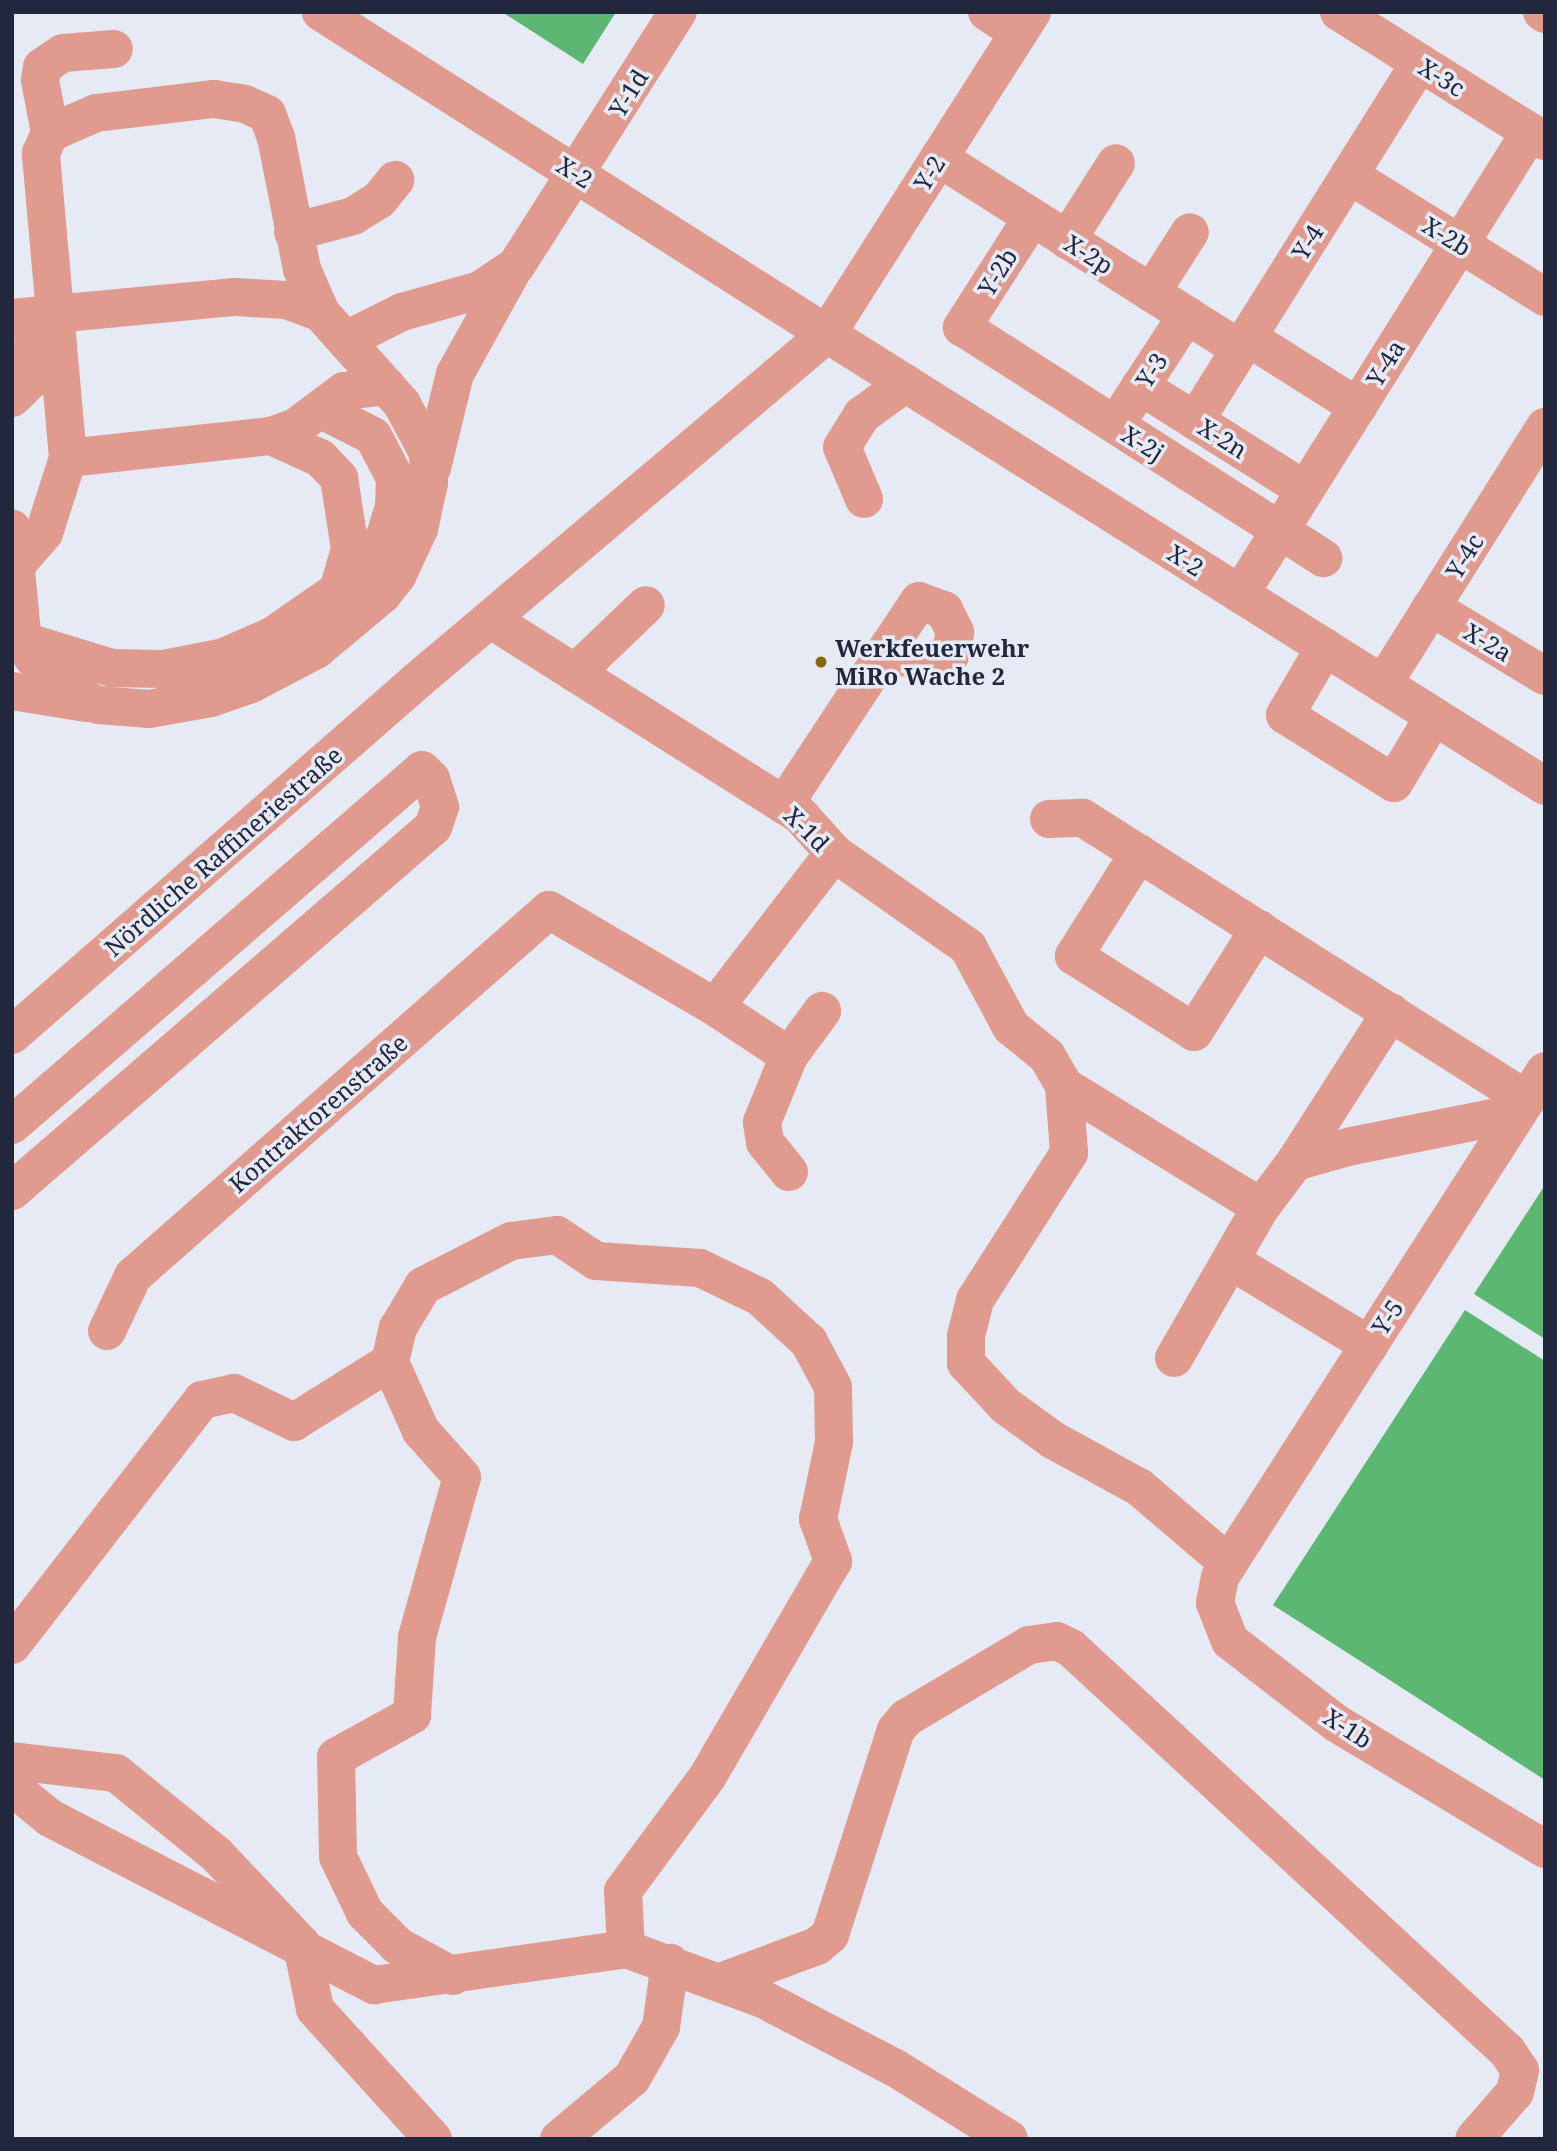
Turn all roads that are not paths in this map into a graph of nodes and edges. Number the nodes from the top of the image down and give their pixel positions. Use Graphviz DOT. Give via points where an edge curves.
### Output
graph roads {
  1 [pos="321,12"];
  2 [pos="678,12"];
  3 [pos="987,12"];
  4 [pos="1339,12"];
  5 [pos="1026,22"];
  6 [pos="114,49"];
  7 [pos="1420,63"];
  8 [pos="50,133"];
  9 [pos="1538,137"];
  10 [pos="939,159"];
  11 [pos="1116,163"];
  12 [pos="577,174"];
  13 [pos="1349,175"];
  14 [pos="394,180"];
  15 [pos="1032,218"];
  16 [pos="293,232"];
  17 [pos="1190,232"];
  18 [pos="1067,240"];
  19 [pos="1460,244"];
  20 [pos="516,266"];
  21 [pos="1151,293"];
  22 [pos="1545,297"];
  23 [pos="321,313"];
  24 [pos="1187,315"];
  25 [pos="35,316"];
  26 [pos="962,327"];
  27 [pos="827,334"];
  28 [pos="348,339"];
  29 [pos="1244,343"];
  30 [pos="906,383"];
  31 [pos="387,386"];
  32 [pos="1140,386"];
  33 [pos="12,398"];
  34 [pos="1358,407"];
  35 [pos="320,410"];
  36 [pos="1195,421"];
  37 [pos="1115,425"];
  38 [pos="1545,428"];
  39 [pos="271,436"];
  40 [pos="68,458"];
  41 [pos="429,483"];
  42 [pos="1305,490"];
  43 [pos="863,499"];
  44 [pos="1280,530"];
  45 [pos="15,547"];
  46 [pos="1323,558"];
  47 [pos="340,585"];
  48 [pos="1240,594"];
  49 [pos="646,606"];
  50 [pos="1432,607"];
  51 [pos="492,620"];
  52 [pos="18,637"];
  53 [pos="889,646"];
  54 [pos="1325,648"];
  55 [pos="575,673"];
  56 [pos="1545,676"];
  57 [pos="1383,684"];
  58 [pos="12,691"];
  59 [pos="98,705"];
  60 [pos="1434,716"];
  61 [pos="1545,786"];
  62 [pos="784,805"];
  63 [pos="1049,819"];
  64 [pos="834,853"];
  65 [pos="1139,853"];
  66 [pos="1259,929"];
  67 [pos="715,1007"];
  68 [pos="822,1011"];
  69 [pos="1391,1012"];
  70 [pos="12,1035"];
  71 [pos="789,1056"];
  72 [pos="1064,1086"];
  73 [pos="1529,1094"];
  74 [pos="12,1125"];
  75 [pos="1295,1162"];
  76 [pos="789,1172"];
  77 [pos="12,1191"];
  78 [pos="1261,1207"];
  79 [pos="1231,1261"];
  80 [pos="107,1331"];
  81 [pos="1369,1345"];
  82 [pos="1174,1357"];
  83 [pos="390,1362"];
  84 [pos="1229,1564"];
  85 [pos="12,1645"];
  86 [pos="12,1761"];
  87 [pos="12,1787"];
  88 [pos="1545,1849"];
  89 [pos="302,1945"];
  90 [pos="626,1949"];
  91 [pos="670,1963"];
  92 [pos="453,1976"];
  93 [pos="723,1981"];
  94 [pos="433,2139"];
  95 [pos="559,2139"];
  96 [pos="1009,2139"];
  97 [pos="1474,2139"];
  1 -- 12 [label="street, X-2"];
  2 -- 12 [label="street, Y-1d"];
  3 -- 5 [label="street"];
  4 -- 7 [label="street, X-3c"];
  5 -- 10 [label="street, Y-2"];
  6 -- 8 [label="street" via="64,53 41,67"];
  7 -- 9 [label="street, X-3c"];
  7 -- 13 [label="street, Y-4"];
  8 -- 16 [label="street" via="96,113 214,99 246,103 267,114 276,137"];
  8 -- 25 [label="street" via="41,153"];
  9 -- 19 [label="street, Y-4a"];
  10 -- 15 [label="street, X-2p"];
  10 -- 27 [label="street, Y-2"];
  11 -- 18 [label="street"];
  12 -- 20 [label="street, Y-1d"];
  12 -- 27 [label="street, X-2"];
  13 -- 19 [label="street, X-2b"];
  13 -- 29 [label="street, Y-4"];
  14 -- 16 [label="street" via="379,200 353,216"];
  15 -- 18 [label="street, X-2p"];
  15 -- 26 [label="street, Y-2b"];
  16 -- 23 [label="street" via="302,269"];
  17 -- 21 [label="street"];
  18 -- 21 [label="street, X-2p"];
  19 -- 22 [label="street, X-2b"];
  19 -- 34 [label="street, Y-4a"];
  20 -- 28 [label="street" via="480,290 402,312"];
  20 -- 41 [label="street, Y-1d" via="455,374"];
  21 -- 24 [label="street, X-2p"];
  23 -- 25 [label="street" via="286,300 235,296"];
  23 -- 28 [label="street"];
  24 -- 29 [label="street, X-2p"];
  24 -- 32 [label="street, Y-3"];
  25 -- 33 [label="street" via="32,379"];
  25 -- 40 [label="street"];
  26 -- 37 [label="street, X-2j"];
  27 -- 30 [label="street, X-2"];
  27 -- 51 [label="street"];
  28 -- 31 [label="street"];
  29 -- 34 [label="street, X-2p"];
  29 -- 36 [label="street, Y-4"];
  30 -- 43 [label="street" via="862,415 842,447"];
  30 -- 48 [label="street, X-2"];
  31 -- 35 [label="street" via="344,391"];
  31 -- 41 [label="street" via="419,429 428,453"];
  32 -- 36 [label="street, X-2n"];
  32 -- 37 [label="street, Y-3"];
  34 -- 42 [label="street, Y-4a"];
  35 -- 39 [label="street" via="296,427"];
  35 -- 47 [label="street" via="373,436 395,478 394,507 375,556 363,573"];
  36 -- 42 [label="street, X-2n"];
  37 -- 44 [label="street, X-2j"];
  38 -- 50 [label="street, Y-4c"];
  39 -- 40 [label="street"];
  39 -- 47 [label="street" via="320,458 339,478 350,549"];
  40 -- 45 [label="street" via="44,533"];
  41 -- 59 [label="street, Y-1d" via="419,529 397,576 382,595 316,650 251,684 211,698 149,709"];
  42 -- 44 [label="street, Y-4a"];
  44 -- 46 [label="street, X-2j"];
  44 -- 48 [label="street, Y-4a"];
  45 -- 52 [label="street"];
  47 -- 52 [label="street" via="311,612 272,636 224,657 164,669 111,668"];
  48 -- 54 [label="street, X-2"];
  49 -- 55 [label="street"];
  50 -- 56 [label="street, X-2a"];
  50 -- 57 [label="street, Y-4c"];
  51 -- 55 [label="street, X-1d"];
  51 -- 70 [label="street, Nördliche Raffineriestraße"];
  52 -- 59 [label="street" via="67,690"];
  53 -- 62 [label="street"];
  54 -- 57 [label="street, X-2"];
  54 -- 60 [label="street" via="1285,715 1394,783"];
  55 -- 62 [label="street, X-1d"];
  57 -- 60 [label="street, X-2"];
  58 -- 59 [label="street, Y-1d"];
  60 -- 61 [label="street, X-2"];
  62 -- 64 [label="street, X-1d"];
  63 -- 65 [label="street" via="1083,818"];
  64 -- 67 [label="street, X-1d"];
  64 -- 72 [label="street" via="968,947 1011,1027 1047,1055"];
  65 -- 66 [label="street"];
  65 -- 66 [label="street" via="1074,956 1194,1032"];
  66 -- 69 [label="street"];
  67 -- 71 [label="street"];
  67 -- 80 [label="street, Kontraktorenstraße" via="549,910 133,1276"];
  68 -- 71 [label="street"];
  69 -- 73 [label="street"];
  69 -- 75 [label="street"];
  71 -- 76 [label="street" via="762,1122 765,1142"];
  72 -- 78 [label="street"];
  72 -- 84 [label="street" via="1069,1153 975,1300 966,1335 967,1363 1006,1406 1054,1440 1139,1487"];
  73 -- 75 [label="street"];
  73 -- 81 [label="street, Y-5"];
  74 -- 77 [label="street" via="422,770 431,779 440,807 433,827"];
  75 -- 78 [label="street"];
  78 -- 79 [label="street"];
  79 -- 81 [label="street"];
  79 -- 82 [label="street"];
  81 -- 84 [label="street, Y-5"];
  83 -- 85 [label="street" via="294,1422 233,1393 202,1400"];
  83 -- 90 [label="street" via="398,1328 423,1286 510,1241 557,1235 596,1261 700,1268 760,1297 809,1342 832,1387 834,1442 818,1519 833,1561 708,1776 623,1891"];
  83 -- 92 [label="street" via="421,1431 463,1476 417,1637 412,1714 336,1757 338,1857 366,1913 398,1946"];
  84 -- 88 [label="street, X-1b" via="1215,1603 1230,1642 1336,1723"];
  86 -- 89 [label="street" via="116,1773 216,1854"];
  87 -- 89 [label="street" via="50,1818"];
  89 -- 92 [label="street" via="374,1985"];
  89 -- 94 [label="street" via="316,2009"];
  90 -- 91 [label="street"];
  90 -- 92 [label="street"];
  91 -- 93 [label="street"];
  91 -- 95 [label="street" via="661,2026 632,2078"];
  93 -- 96 [label="street" via="897,2069"];
  93 -- 97 [label="street" via="817,1947 830,1935 896,1730 906,1718 1029,1645 1058,1641 1071,1648 1507,2051 1520,2070 1515,2092"];
}
